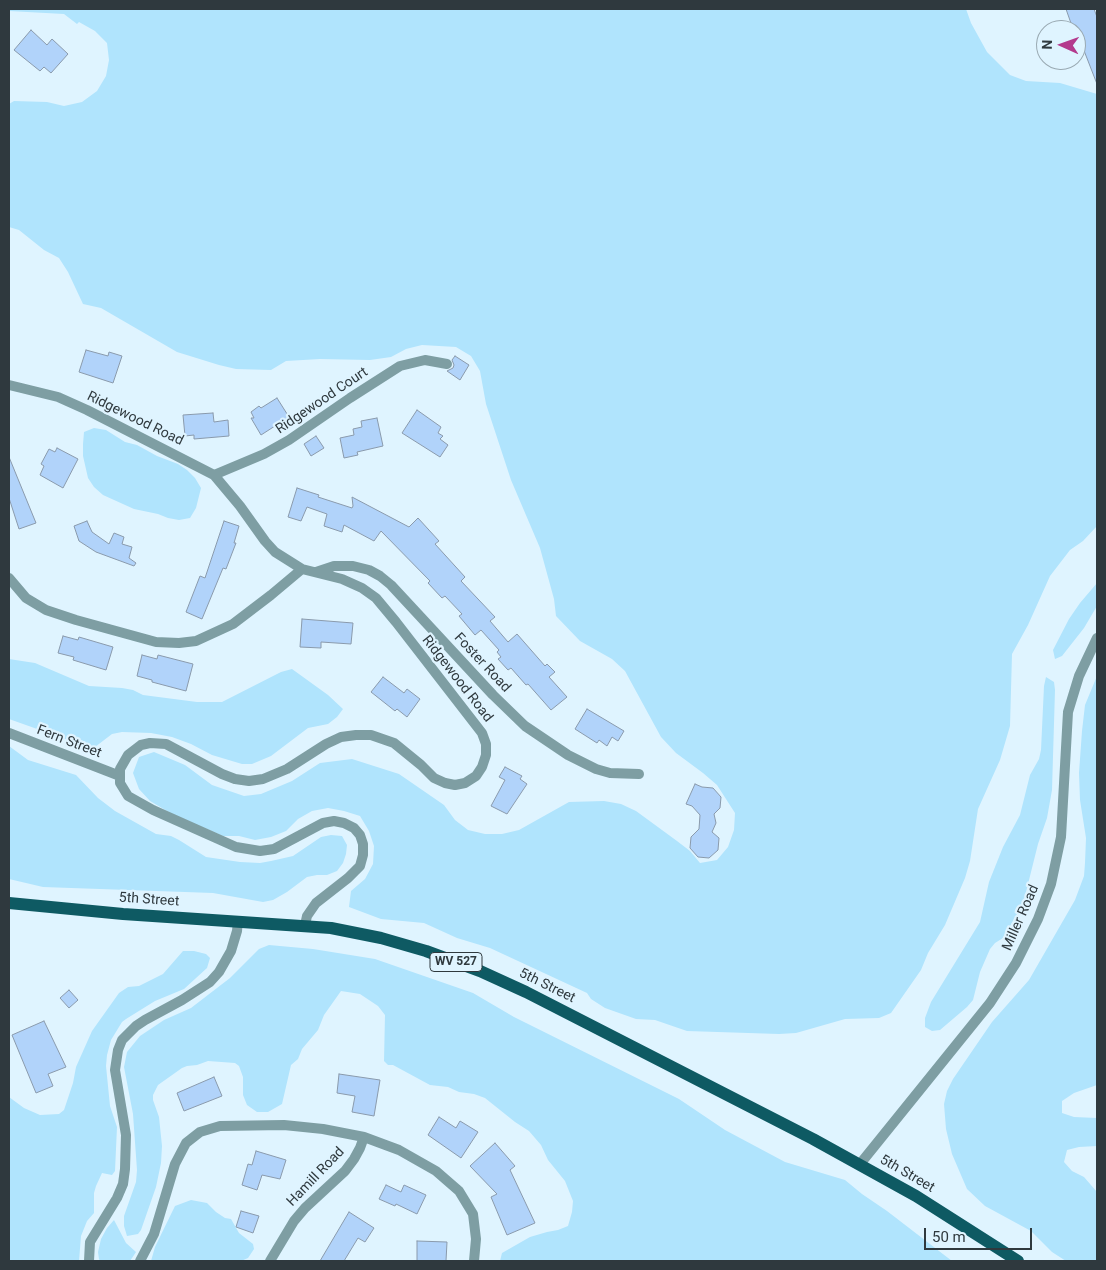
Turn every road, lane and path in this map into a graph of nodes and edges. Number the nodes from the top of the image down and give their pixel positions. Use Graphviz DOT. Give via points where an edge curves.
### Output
graph roads {
  1 [pos="447,364"];
  2 [pos="9,386"];
  3 [pos="214,475"];
  4 [pos="302,569"];
  5 [pos="315,572"];
  6 [pos="9,578"];
  7 [pos="1097,638"];
  8 [pos="9,733"];
  9 [pos="639,774"];
  10 [pos="120,776"];
  11 [pos="9,903"];
  12 [pos="238,921"];
  13 [pos="304,925"];
  14 [pos="364,1137"];
  15 [pos="860,1164"];
  16 [pos="89,1261"];
  17 [pos="140,1261"];
  18 [pos="270,1261"];
  19 [pos="474,1261"];
  20 [pos="1018,1261"];
  1 -- 3 [label="street, Ridgewood Court" via="425,360 400,366 289,440"];
  2 -- 3 [label="street, Ridgewood Road" via="58,397"];
  3 -- 4 [label="street, Ridgewood Road" via="264,541"];
  4 -- 5 [label="street, Ridgewood Road"];
  4 -- 6 [label="street" via="233,624 196,641 179,643 156,642 46,610 26,598"];
  5 -- 9 [label="street, Foster Road" via="334,566 353,566 380,576 525,726 568,755 596,769"];
  5 -- 10 [label="street, Ridgewood Road" via="362,588 376,598 396,622 482,733 486,755 476,776 465,783 445,783 434,778 394,743 371,735 341,737 287,769 250,781 222,774 166,744 150,743 141,745 128,755"];
  7 -- 15 [label="street, Miller Road" via="1079,676 1068,712 1061,837 1051,884 1038,920 990,1004"];
  8 -- 10 [label="street, Fern Street"];
  10 -- 13 [label="street" via="123,790 135,802 236,847 260,851 274,849 323,823 334,821 354,828 363,844 360,866 316,903"];
  11 -- 12 [label="main road, 5th Street / WV 527"];
  12 -- 13 [label="main road, 5th Street / WV 527"];
  12 -- 16 [label="street" via="231,951 210,982 145,1020 122,1040 115,1070 126,1135 123,1184 90,1242"];
  13 -- 15 [label="main road, 5th Street / WV 527" via="360,933 402,944 487,975"];
  14 -- 17 [label="street" via="284,1125 220,1126 200,1132 186,1143 177,1158 154,1234"];
  14 -- 18 [label="street, Hamill Road" via="345,1171 294,1221"];
  14 -- 19 [label="street" via="417,1160 459,1191 476,1226"];
  15 -- 20 [label="main road, 5th Street / WV 527"];
}
